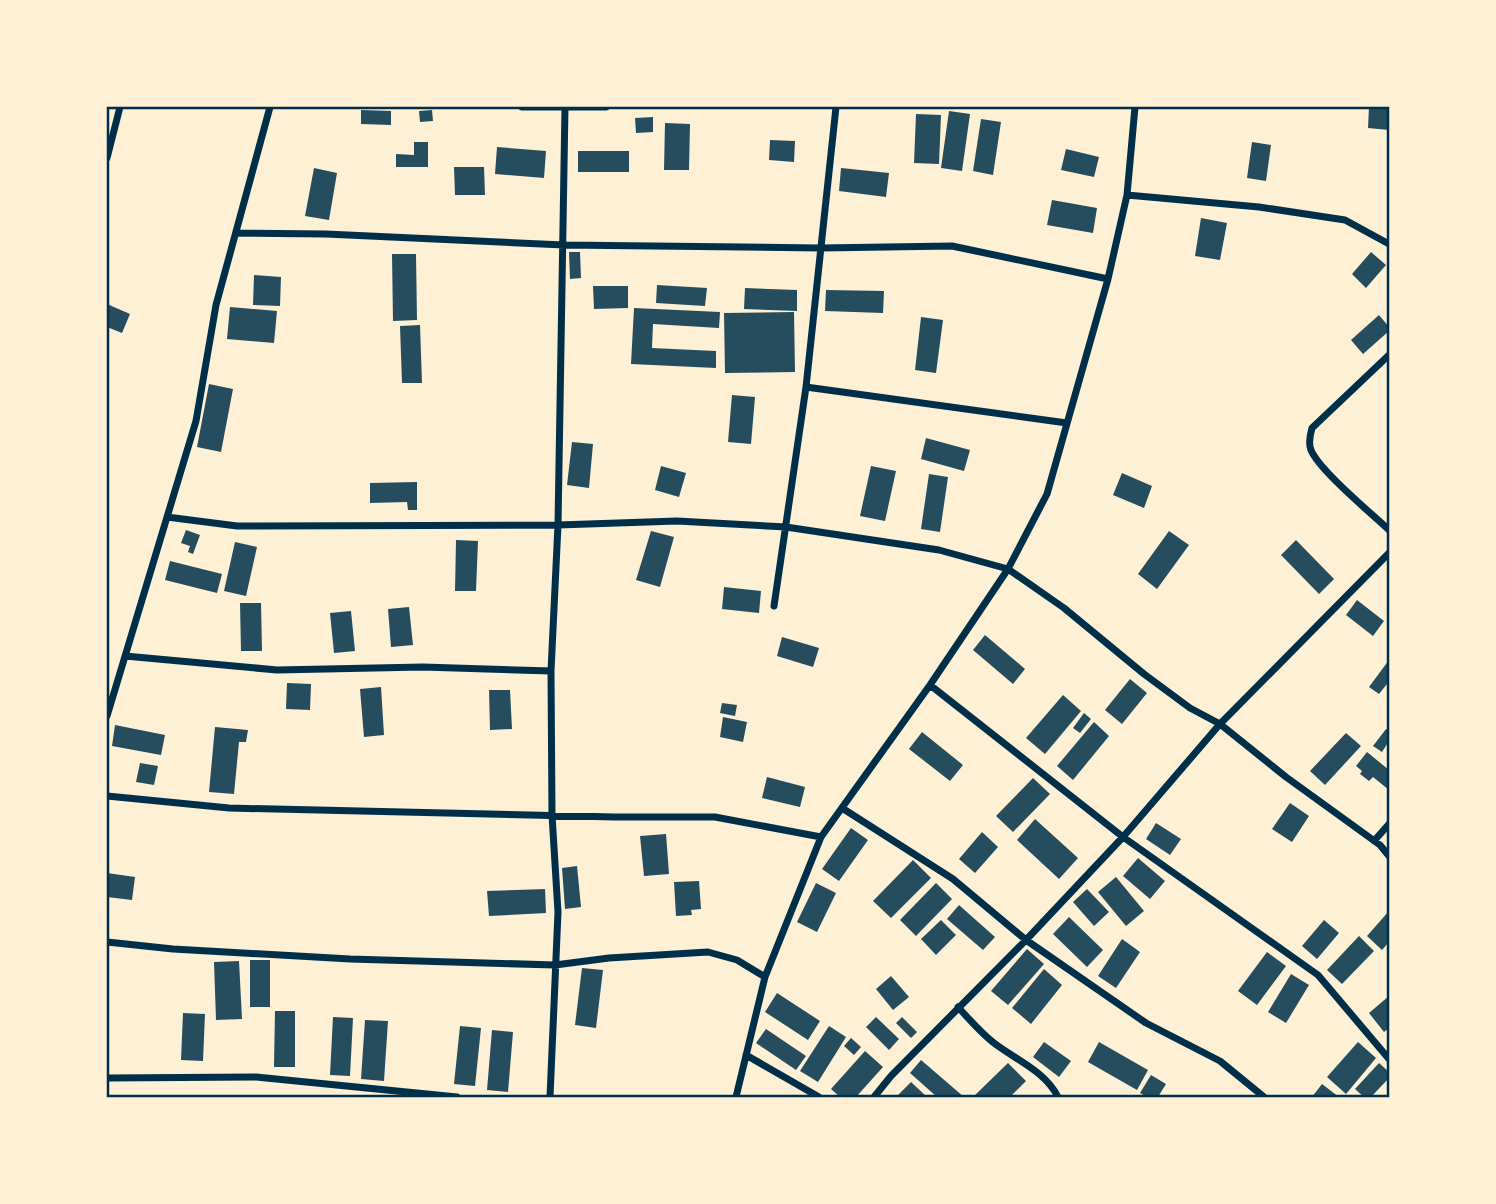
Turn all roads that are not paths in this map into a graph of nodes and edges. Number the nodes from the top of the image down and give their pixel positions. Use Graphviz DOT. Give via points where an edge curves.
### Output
graph roads {
  1 [pos="120,107"];
  2 [pos="270,107"];
  3 [pos="522,107"];
  4 [pos="565,107"];
  5 [pos="606,107"];
  6 [pos="836,107"];
  7 [pos="1135,107"];
  8 [pos="107,158"];
  9 [pos="1127,195"];
  10 [pos="236,233"];
  11 [pos="564,244"];
  12 [pos="1389,244"];
  13 [pos="821,248"];
  14 [pos="1108,279"];
  15 [pos="1389,355"];
  16 [pos="806,387"];
  17 [pos="1067,423"];
  18 [pos="167,517"];
  19 [pos="558,525"];
  20 [pos="786,527"];
  21 [pos="1389,530"];
  22 [pos="1389,553"];
  23 [pos="1008,569"];
  24 [pos="774,606"];
  25 [pos="125,656"];
  26 [pos="551,671"];
  27 [pos="930,685"];
  28 [pos="107,716"];
  29 [pos="1220,724"];
  30 [pos="107,796"];
  31 [pos="842,808"];
  32 [pos="552,815"];
  33 [pos="1389,824"];
  34 [pos="821,836"];
  35 [pos="1123,837"];
  36 [pos="1374,841"];
  37 [pos="1389,856"];
  38 [pos="1026,940"];
  39 [pos="107,943"];
  40 [pos="555,965"];
  41 [pos="765,977"];
  42 [pos="958,1007"];
  43 [pos="746,1055"];
  44 [pos="1389,1059"];
  45 [pos="107,1078"];
  46 [pos="457,1097"];
  47 [pos="550,1097"];
  48 [pos="734,1097"];
  49 [pos="818,1097"];
  50 [pos="874,1097"];
  51 [pos="1058,1097"];
  52 [pos="1265,1097"];
  1 -- 8 [label="street"];
  2 -- 10 [label="street"];
  3 -- 4 [label="street"];
  4 -- 5 [label="street"];
  4 -- 11 [label="street"];
  6 -- 13 [label="street"];
  7 -- 9 [label="street"];
  9 -- 12 [label="street" via="1259,206 1345,220"];
  9 -- 14 [label="street"];
  10 -- 11 [label="street"];
  10 -- 18 [label="street" via="216,305 196,421"];
  11 -- 13 [label="street"];
  11 -- 19 [label="street"];
  13 -- 14 [label="street" via="952,246"];
  13 -- 16 [label="street"];
  14 -- 17 [label="street"];
  15 -- 21 [label="street" via="1312,428 1309,441 1321,466"];
  16 -- 17 [label="street"];
  16 -- 20 [label="street"];
  17 -- 23 [label="street" via="1047,494"];
  18 -- 19 [label="street" via="237,526"];
  18 -- 25 [label="street"];
  19 -- 20 [label="street" via="677,521"];
  19 -- 26 [label="street"];
  20 -- 23 [label="street" via="939,550"];
  20 -- 24 [label="street"];
  22 -- 29 [label="street"];
  23 -- 27 [label="street"];
  23 -- 29 [label="street" via="1172,695"];
  25 -- 26 [label="street" via="277,670 423,667"];
  25 -- 28 [label="street"];
  26 -- 32 [label="street"];
  27 -- 31 [label="street"];
  27 -- 35 [label="street"];
  29 -- 35 [label="street"];
  29 -- 36 [label="street"];
  30 -- 32 [label="street" via="229,808"];
  31 -- 34 [label="street"];
  31 -- 38 [label="street" via="953,879"];
  32 -- 34 [label="street" via="715,817"];
  32 -- 40 [label="street" via="558,912"];
  33 -- 36 [label="street"];
  34 -- 41 [label="street"];
  35 -- 38 [label="street"];
  35 -- 44 [label="street" via="1318,975"];
  36 -- 37 [label="street"];
  38 -- 42 [label="street"];
  38 -- 52 [label="street" via="1146,1023 1220,1061"];
  39 -- 40 [label="street" via="349,959"];
  40 -- 41 [label="street" via="708,953 737,960"];
  40 -- 47 [label="street"];
  41 -- 43 [label="street"];
  42 -- 50 [label="street"];
  42 -- 51 [label="street" via="993,1043 1051,1085"];
  43 -- 48 [label="street"];
  43 -- 49 [label="street"];
  45 -- 46 [label="street" via="256,1077"];
}
